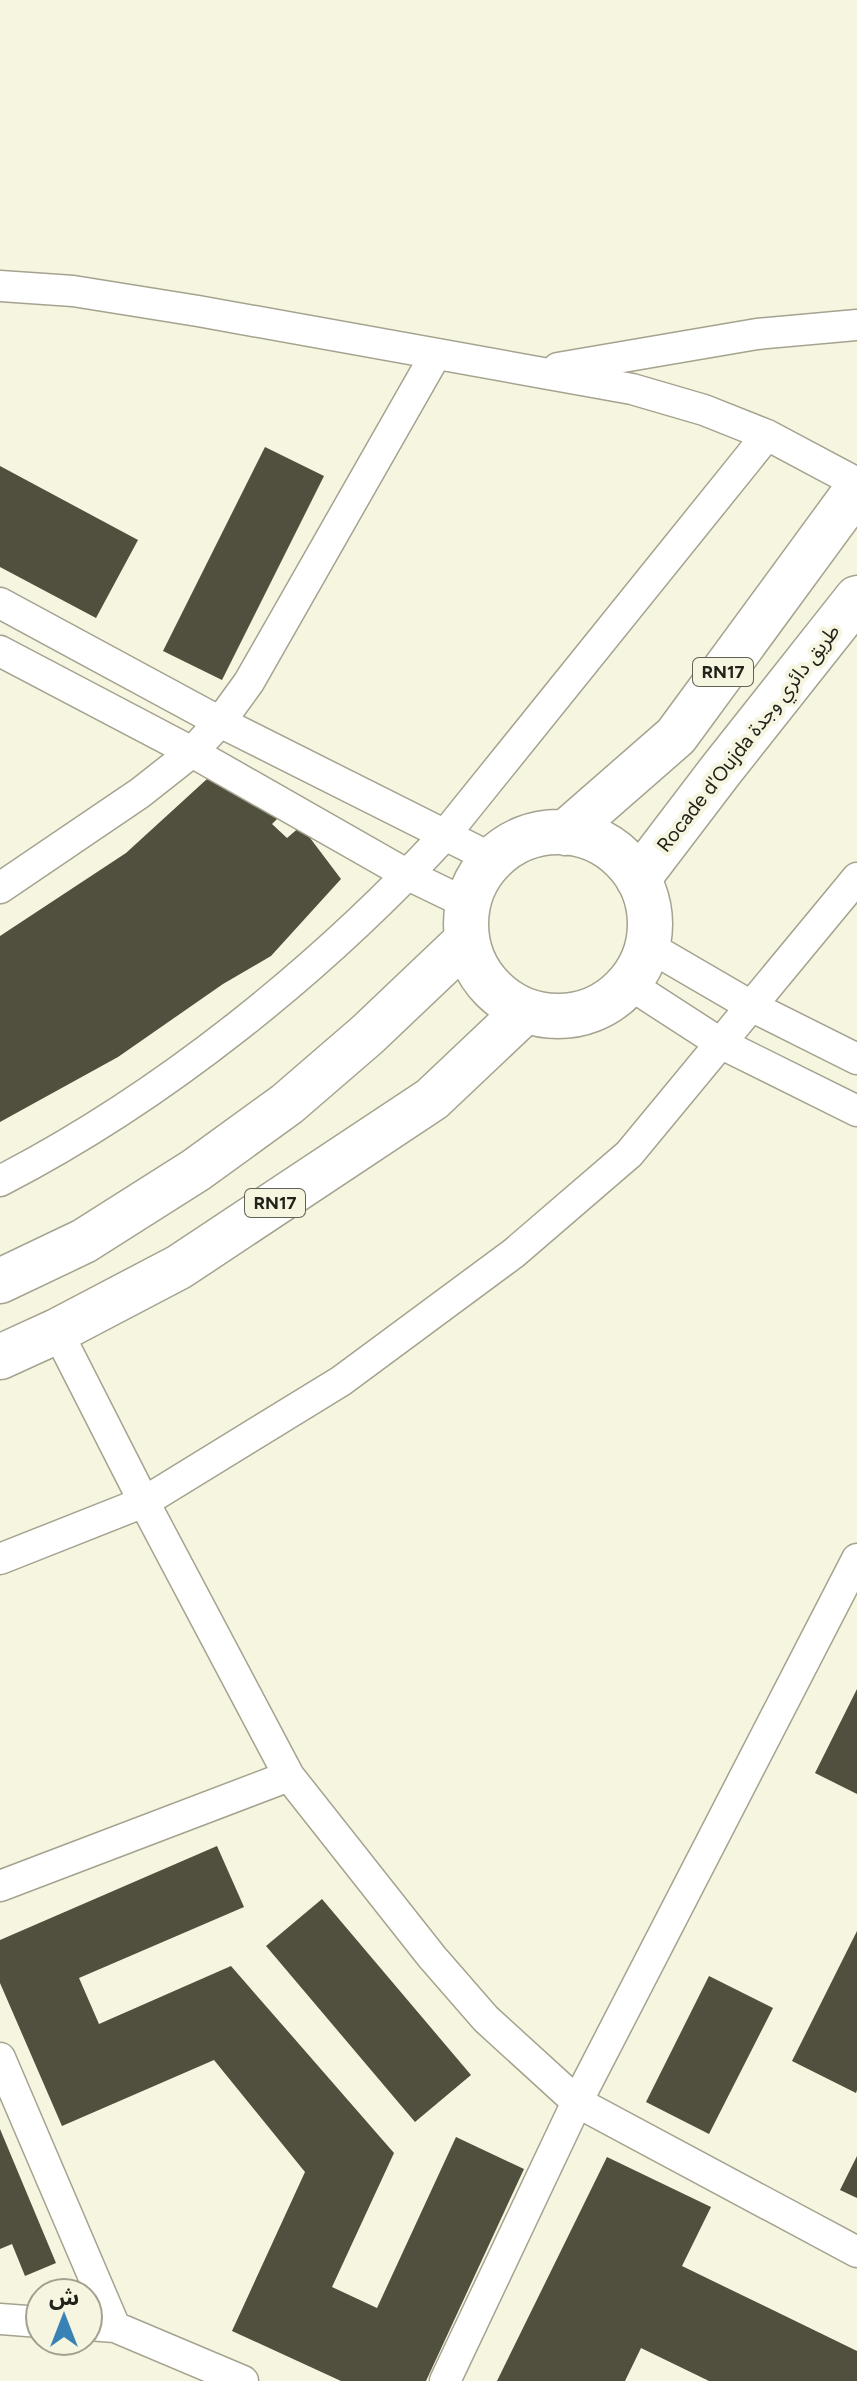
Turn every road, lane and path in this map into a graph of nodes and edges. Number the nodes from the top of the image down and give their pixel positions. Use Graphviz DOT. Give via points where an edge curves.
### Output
graph roads {
  1 [pos="0,286"];
  2 [pos="857,325"];
  3 [pos="436,354"];
  4 [pos="536,372"];
  5 [pos="767,435"];
  6 [pos="857,483"];
  7 [pos="857,489"];
  8 [pos="857,598"];
  9 [pos="0,603"];
  10 [pos="0,651"];
  11 [pos="220,722"];
  12 [pos="192,752"];
  13 [pos="565,833"];
  14 [pos="444,836"];
  15 [pos="493,859"];
  16 [pos="408,875"];
  17 [pos="857,878"];
  18 [pos="638,879"];
  19 [pos="0,888"];
  20 [pos="467,922"];
  21 [pos="638,965"];
  22 [pos="751,1006"];
  23 [pos="525,1011"];
  24 [pos="720,1043"];
  25 [pos="857,1059"];
  26 [pos="857,1111"];
  27 [pos="0,1181"];
  28 [pos="0,1281"];
  29 [pos="57,1331"];
  30 [pos="0,1357"];
  31 [pos="144,1502"];
  32 [pos="0,1559"];
  33 [pos="854,1570"];
  34 [pos="289,1776"];
  35 [pos="0,1886"];
  36 [pos="0,2058"];
  37 [pos="577,2102"];
  38 [pos="857,2252"];
  39 [pos="83,2277"];
  40 [pos="0,2319"];
  41 [pos="24,2321"];
  42 [pos="104,2327"];
  43 [pos="243,2381"];
  44 [pos="445,2381"];
  1 -- 3 [label="street" via="88,293"];
  2 -- 4 [label="street" via="757,334"];
  3 -- 4 [label="street"];
  3 -- 11 [label="street" via="249,682"];
  4 -- 5 [label="street" via="632,389"];
  5 -- 6 [label="street"];
  5 -- 14 [label="street"];
  7 -- 13 [label="highway, RN17" via="676,736"];
  8 -- 18 [label="highway, Rocade d'Oujda طريق دائري وجدة / RN17"];
  9 -- 11 [label="street"];
  10 -- 12 [label="street"];
  11 -- 12 [label="street"];
  11 -- 14 [label="street"];
  12 -- 16 [label="street"];
  12 -- 19 [label="street"];
  13 -- 15 [label="highway" via="539,834"];
  13 -- 18 [label="highway" via="608,846"];
  14 -- 15 [label="street"];
  14 -- 16 [label="street"];
  15 -- 20 [label="highway" via="473,888"];
  16 -- 20 [label="street"];
  16 -- 27 [label="street" via="289,986 146,1095"];
  17 -- 22 [label="street"];
  18 -- 21 [label="highway" via="650,912"];
  20 -- 23 [label="highway" via="474,963 487,983"];
  20 -- 28 [label="highway" via="367,1035 287,1104 84,1241"];
  21 -- 22 [label="street"];
  21 -- 23 [label="highway" via="607,1003 581,1014 553,1017"];
  21 -- 24 [label="street"];
  22 -- 24 [label="street"];
  22 -- 25 [label="street"];
  23 -- 29 [label="highway, RN17" via="432,1099 179,1267"];
  24 -- 26 [label="street"];
  24 -- 31 [label="street" via="629,1154 514,1253 341,1381"];
  29 -- 30 [label="highway, RN17"];
  29 -- 31 [label="street"];
  31 -- 32 [label="street"];
  31 -- 34 [label="street"];
  33 -- 37 [label="street"];
  34 -- 35 [label="street"];
  34 -- 37 [label="street" via="477,2008"];
  36 -- 39 [label="street"];
  37 -- 38 [label="street"];
  37 -- 44 [label="street"];
  40 -- 41 [label="street"];
  42 -- 43 [label="street"];
}
